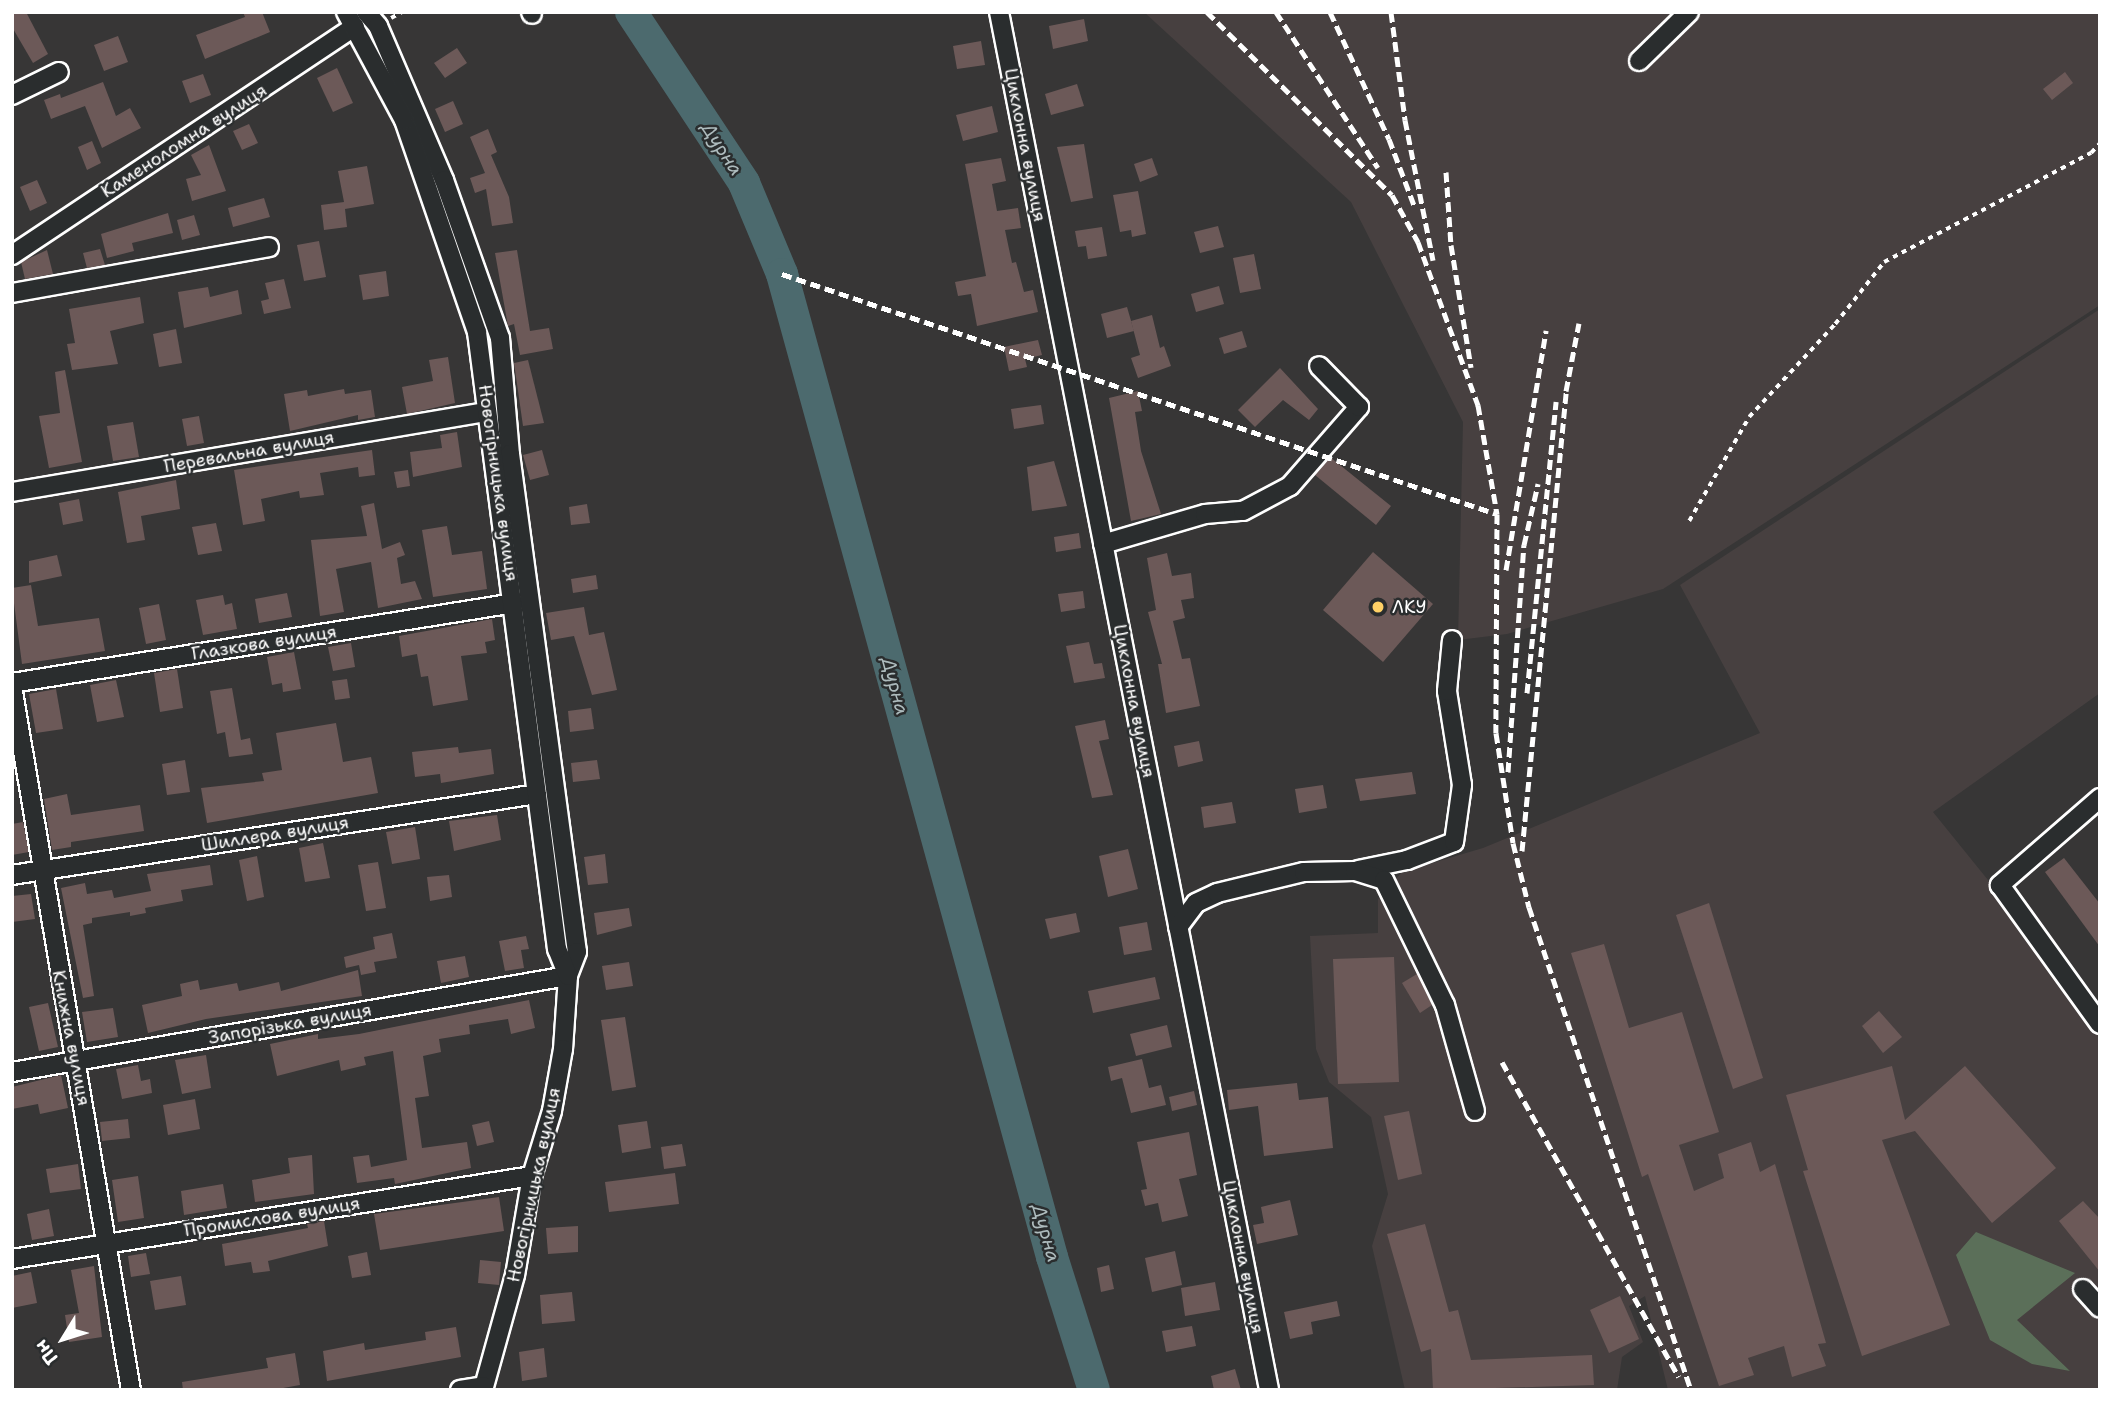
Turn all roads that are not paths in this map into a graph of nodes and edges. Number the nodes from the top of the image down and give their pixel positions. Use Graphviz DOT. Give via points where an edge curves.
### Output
graph roads {
  1 [pos="999,12"];
  2 [pos="1689,12"];
  3 [pos="356,17"];
  4 [pos="1639,61"];
  5 [pos="59,72"];
  6 [pos="12,95"];
  7 [pos="269,247"];
  8 [pos="12,255"];
  9 [pos="12,293"];
  10 [pos="1319,366"];
  11 [pos="485,412"];
  12 [pos="12,492"];
  13 [pos="1103,544"];
  14 [pos="515,603"];
  15 [pos="1451,640"];
  16 [pos="12,684"];
  17 [pos="537,794"];
  18 [pos="2100,798"];
  19 [pos="44,870"];
  20 [pos="1355,871"];
  21 [pos="12,875"];
  22 [pos="1178,927"];
  23 [pos="568,976"];
  24 [pos="2100,1024"];
  25 [pos="76,1061"];
  26 [pos="12,1072"];
  27 [pos="1475,1111"];
  28 [pos="532,1176"];
  29 [pos="107,1243"];
  30 [pos="12,1259"];
  31 [pos="2083,1289"];
  32 [pos="2100,1308"];
  33 [pos="484,1388"];
  34 [pos="131,1390"];
  35 [pos="460,1390"];
  36 [pos="1269,1390"];
  1 -- 13 [label="street, Циклонна вулиця"];
  2 -- 4 [label="street"];
  3 -- 8 [label="street, Каменоломна вулиця"];
  3 -- 11 [label="street, Новогірницька вулиця" via="404,120 477,332"];
  3 -- 23 [label="street, Новогірницька вулиця" via="378,26 444,180 500,338 510,454 577,952"];
  5 -- 6 [label="street"];
  7 -- 9 [label="street"];
  10 -- 13 [label="street" via="1359,407 1290,486 1243,511 1205,514"];
  11 -- 12 [label="street, Перевальна вулиця"];
  11 -- 14 [label="street, Новогірницька вулиця"];
  13 -- 22 [label="street, Циклонна вулиця"];
  14 -- 16 [label="street, Глазкова вулиця"];
  14 -- 17 [label="street, Новогірницька вулиця"];
  15 -- 20 [label="street" via="1447,691 1462,785 1454,842 1407,860"];
  16 -- 19 [label="street, Книжна вулиця"];
  17 -- 19 [label="street, Шиллера вулиця"];
  17 -- 23 [label="street, Новогірницька вулиця" via="557,949"];
  18 -- 24 [label="street" via="2000,885"];
  19 -- 21 [label="street, Шиллера вулиця"];
  19 -- 25 [label="street, Книжна вулиця"];
  20 -- 22 [label="street" via="1304,872 1217,892 1196,903"];
  20 -- 27 [label="street" via="1384,880 1405,917 1445,1005"];
  22 -- 36 [label="street, Циклонна вулиця"];
  23 -- 25 [label="street, Запорізька вулиця"];
  23 -- 28 [label="street, Новогірницька вулиця" via="563,1049 552,1111"];
  25 -- 26 [label="street, Запорізька вулиця"];
  25 -- 29 [label="street, Книжна вулиця"];
  28 -- 29 [label="street, Промислова вулиця"];
  28 -- 33 [label="street, Новогірницька вулиця" via="515,1275"];
  29 -- 30 [label="street, Промислова вулиця"];
  29 -- 34 [label="street, Книжна вулиця"];
  31 -- 32 [label="street"];
  33 -- 35 [label="street"];
}
